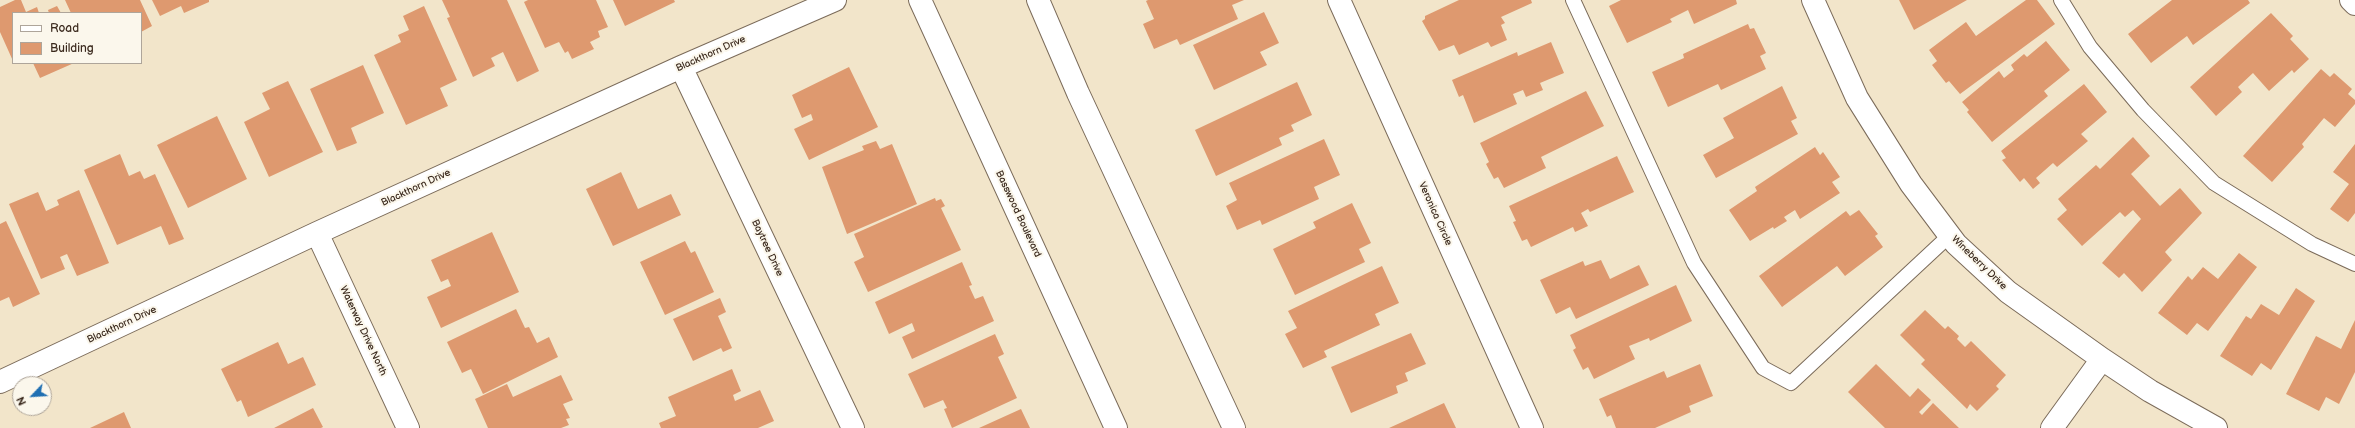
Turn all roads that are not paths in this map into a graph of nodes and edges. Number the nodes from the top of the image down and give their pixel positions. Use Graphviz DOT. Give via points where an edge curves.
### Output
graph roads {
  1 [pos="835,0"];
  2 [pos="920,0"];
  3 [pos="1038,0"];
  4 [pos="1339,0"];
  5 [pos="1573,0"];
  6 [pos="1812,0"];
  7 [pos="2060,0"];
  8 [pos="2351,0"];
  9 [pos="2355,4"];
  10 [pos="681,67"];
  11 [pos="317,233"];
  12 [pos="1950,235"];
  13 [pos="2355,264"];
  14 [pos="2102,359"];
  15 [pos="0,382"];
  16 [pos="408,428"];
  17 [pos="853,428"];
  18 [pos="1116,428"];
  19 [pos="1234,428"];
  20 [pos="1532,428"];
  21 [pos="2052,428"];
  22 [pos="2216,428"];
  1 -- 10 [label="street, Blackthorn Drive"];
  2 -- 18 [label="street, Basswood Boulevard"];
  3 -- 19 [label="street" via="1078,93"];
  4 -- 20 [label="street, Veronica Circle"];
  5 -- 12 [label="lane" via="1694,263 1763,368 1791,382"];
  6 -- 12 [label="street, Wineberry Drive" via="1857,98 1912,184"];
  7 -- 13 [label="lane" via="2090,47 2143,110 2214,183 2312,244"];
  8 -- 9 [label="street"];
  10 -- 11 [label="street, Blackthorn Drive"];
  10 -- 17 [label="street, Baytree Drive"];
  11 -- 15 [label="street, Blackthorn Drive"];
  11 -- 16 [label="street, Waterway Drive North"];
  12 -- 14 [label="street, Wineberry Drive" via="2008,292"];
  14 -- 21 [label="street"];
  14 -- 22 [label="street, Wineberry Drive" via="2150,391"];
}
